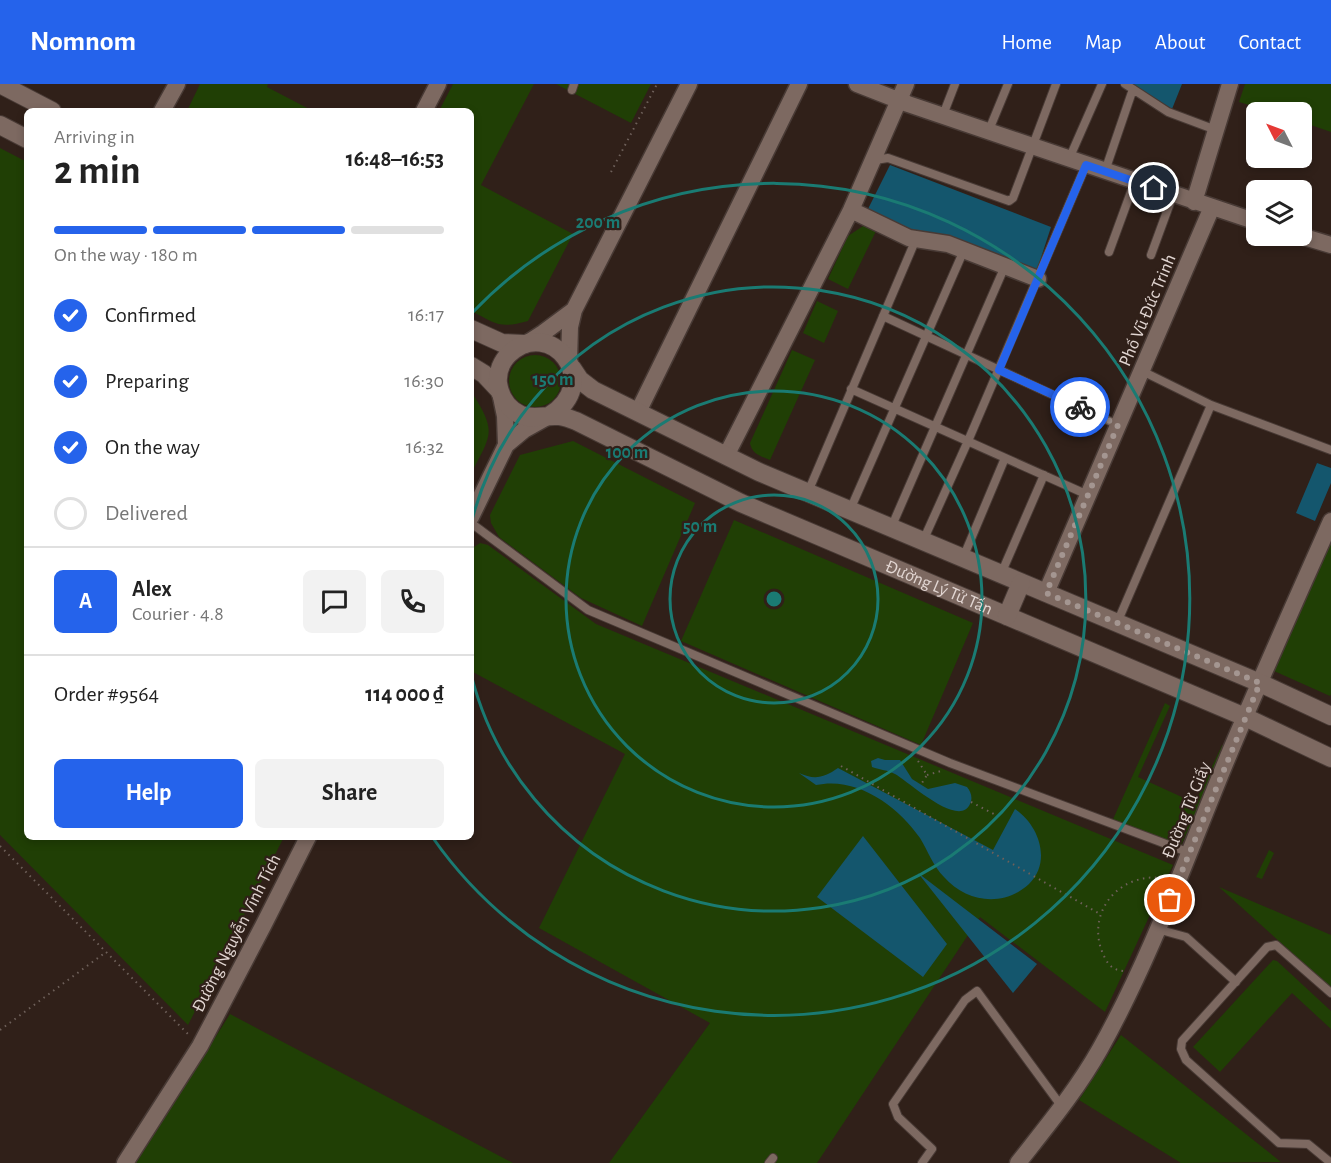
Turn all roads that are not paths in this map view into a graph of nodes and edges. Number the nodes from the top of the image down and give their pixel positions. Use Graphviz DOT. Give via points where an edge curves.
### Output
graph roads {
  1 [pos="0,84"];
  2 [pos="177,84"];
  3 [pos="438,84"];
  4 [pos="689,84"];
  5 [pos="799,84"];
  6 [pos="857,84"];
  7 [pos="906,84"];
  8 [pos="955,84"];
  9 [pos="1008,84"];
  10 [pos="1056,84"];
  11 [pos="1102,84"];
  12 [pos="1125,84"];
  13 [pos="1230,84"];
  14 [pos="1134,89"];
  15 [pos="899,101"];
  16 [pos="46,108"];
  17 [pos="164,108"];
  18 [pos="426,108"];
  19 [pos="943,115"];
  20 [pos="0,125"];
  21 [pos="989,130"];
  22 [pos="1216,130"];
  23 [pos="24,137"];
  24 [pos="1032,146"];
  25 [pos="1069,159"];
  26 [pos="873,161"];
  27 [pos="1086,165"];
  28 [pos="1105,171"];
  29 [pos="1135,181"];
  30 [pos="1173,195"];
  31 [pos="1194,202"];
  32 [pos="1212,207"];
  33 [pos="851,210"];
  34 [pos="1246,218"];
  35 [pos="1312,238"];
  36 [pos="916,239"];
  37 [pos="1329,240"];
  38 [pos="964,250"];
  39 [pos="1109,252"];
  40 [pos="1151,255"];
  41 [pos="1005,266"];
  42 [pos="1038,279"];
  43 [pos="574,310"];
  44 [pos="883,316"];
  45 [pos="474,329"];
  46 [pos="927,336"];
  47 [pos="526,344"];
  48 [pos="967,355"];
  49 [pos="570,364"];
  50 [pos="474,368"];
  51 [pos="999,370"];
  52 [pos="1142,371"];
  53 [pos="852,389"];
  54 [pos="499,390"];
  55 [pos="1211,405"];
  56 [pos="895,409"];
  57 [pos="638,412"];
  58 [pos="549,416"];
  59 [pos="1118,425"];
  60 [pos="936,427"];
  61 [pos="969,441"];
  62 [pos="506,445"];
  63 [pos="1331,450"];
  64 [pos="726,456"];
  65 [pos="1005,458"];
  66 [pos="1044,475"];
  67 [pos="808,493"];
  68 [pos="1088,495"];
  69 [pos="474,511"];
  70 [pos="850,511"];
  71 [pos="1331,520"];
  72 [pos="474,526"];
  73 [pos="891,528"];
  74 [pos="923,542"];
  75 [pos="963,558"];
  76 [pos="1001,574"];
  77 [pos="1021,583"];
  78 [pos="1046,593"];
  79 [pos="1007,616"];
  80 [pos="1117,623"];
  81 [pos="1260,683"];
  82 [pos="1331,716"];
  83 [pos="1245,717"];
  84 [pos="1331,758"];
  85 [pos="307,840"];
  86 [pos="1190,853"];
  87 [pos="1157,929"];
  88 [pos="1236,982"];
  89 [pos="1331,993"];
  90 [pos="1062,1108"];
  91 [pos="125,1163"];
  92 [pos="922,1163"];
  93 [pos="1018,1163"];
  94 [pos="1330,1163"];
  1 -- 16 [label="street"];
  2 -- 17 [label="street"];
  3 -- 18 [label="street"];
  4 -- 43 [label="street"];
  5 -- 57 [label="street"];
  6 -- 15 [label="street"];
  7 -- 15 [label="street"];
  8 -- 19 [label="lane"];
  9 -- 21 [label="lane"];
  10 -- 24 [label="lane"];
  11 -- 25 [label="lane"];
  12 -- 14 [label="lane"];
  13 -- 22 [label="street"];
  14 -- 22 [label="lane" via="1168,112"];
  14 -- 28 [label="lane"];
  15 -- 19 [label="street"];
  15 -- 26 [label="street"];
  19 -- 21 [label="street"];
  20 -- 23 [label="street"];
  21 -- 24 [label="street"];
  22 -- 31 [label="street"];
  24 -- 25 [label="street"];
  24 -- 26 [label="lane" via="1009,201 888,158"];
  25 -- 27 [label="street"];
  26 -- 33 [label="street"];
  27 -- 28 [label="street"];
  27 -- 42 [label="lane"];
  28 -- 29 [label="street"];
  29 -- 30 [label="street"];
  29 -- 39 [label="lane"];
  30 -- 31 [label="street"];
  30 -- 40 [label="lane"];
  31 -- 32 [label="street"];
  32 -- 34 [label="street"];
  32 -- 52 [label="street, Phố Vũ Đức Trinh"];
  33 -- 36 [label="street"];
  33 -- 64 [label="street"];
  35 -- 37 [label="street"];
  36 -- 38 [label="street"];
  36 -- 44 [label="lane"];
  38 -- 41 [label="street"];
  38 -- 46 [label="lane"];
  41 -- 42 [label="street"];
  41 -- 48 [label="lane"];
  42 -- 51 [label="lane"];
  43 -- 47 [label="street"];
  43 -- 49 [label="street"];
  44 -- 46 [label="lane"];
  44 -- 53 [label="lane"];
  45 -- 47 [label="street" via="502,343"];
  46 -- 48 [label="lane"];
  46 -- 56 [label="lane"];
  47 -- 49 [label="street" via="549,344 561,351"];
  47 -- 54 [label="street" via="506,356 500,367"];
  48 -- 51 [label="lane"];
  48 -- 60 [label="lane"];
  49 -- 57 [label="street, Đường Lý Tử Tấn" via="580,380 593,390"];
  49 -- 58 [label="street" via="573,387 569,399"];
  50 -- 54 [label="street"];
  51 -- 59 [label="lane"];
  51 -- 61 [label="lane"];
  52 -- 55 [label="lane"];
  52 -- 59 [label="street, Phố Vũ Đức Trinh"];
  53 -- 56 [label="lane"];
  53 -- 67 [label="lane"];
  54 -- 58 [label="street" via="512,410 523,416"];
  54 -- 62 [label="street"];
  55 -- 63 [label="lane"];
  55 -- 80 [label="lane"];
  56 -- 60 [label="lane"];
  56 -- 70 [label="lane"];
  57 -- 64 [label="street, Đường Lý Tử Tấn"];
  58 -- 62 [label="street"];
  58 -- 79 [label="street, Đường Lý Tử Tấn" via="576,421 741,503"];
  59 -- 68 [label="street, Phố Vũ Đức Trinh"];
  60 -- 61 [label="lane"];
  60 -- 73 [label="lane"];
  61 -- 65 [label="lane"];
  61 -- 74 [label="lane"];
  62 -- 69 [label="street"];
  64 -- 67 [label="street, Đường Lý Tử Tấn"];
  65 -- 66 [label="lane"];
  65 -- 75 [label="lane"];
  66 -- 68 [label="lane"];
  66 -- 76 [label="lane"];
  67 -- 70 [label="street, Đường Lý Tử Tấn"];
  68 -- 78 [label="street, Phố Vũ Đức Trinh"];
  70 -- 73 [label="street, Đường Lý Tử Tấn"];
  71 -- 81 [label="street, Đường Từ Giấy"];
  72 -- 86 [label="lane" via="588,610 918,749"];
  73 -- 74 [label="street, Đường Lý Tử Tấn"];
  74 -- 75 [label="street, Đường Lý Tử Tấn"];
  75 -- 76 [label="street, Đường Lý Tử Tấn"];
  76 -- 77 [label="street, Đường Lý Tử Tấn"];
  77 -- 78 [label="street, Đường Lý Tử Tấn"];
  77 -- 79 [label="street"];
  78 -- 80 [label="street, Đường Lý Tử Tấn"];
  79 -- 83 [label="street, Đường Lý Tử Tấn"];
  80 -- 81 [label="street, Đường Lý Tử Tấn"];
  81 -- 82 [label="street, Đường Lý Tử Tấn"];
  81 -- 83 [label="street, Đường Từ Giấy"];
  83 -- 84 [label="street, Đường Lý Tử Tấn"];
  83 -- 86 [label="street, Đường Từ Giấy"];
  85 -- 91 [label="street, Đường Nguyễn Vĩnh Tích" via="200,1046"];
  86 -- 87 [label="street, Đường Từ Giấy"];
  87 -- 88 [label="lane" via="1186,937"];
  87 -- 90 [label="street, Đường Từ Giấy" via="1099,1051"];
  88 -- 89 [label="lane" via="1267,947 1276,945"];
  88 -- 94 [label="lane" via="1182,1041 1186,1060 1279,1143 1308,1144"];
  90 -- 92 [label="lane" via="977,991 965,1000 893,1104 898,1117 932,1149"];
  90 -- 93 [label="street, Đường Từ Giấy"];
}
